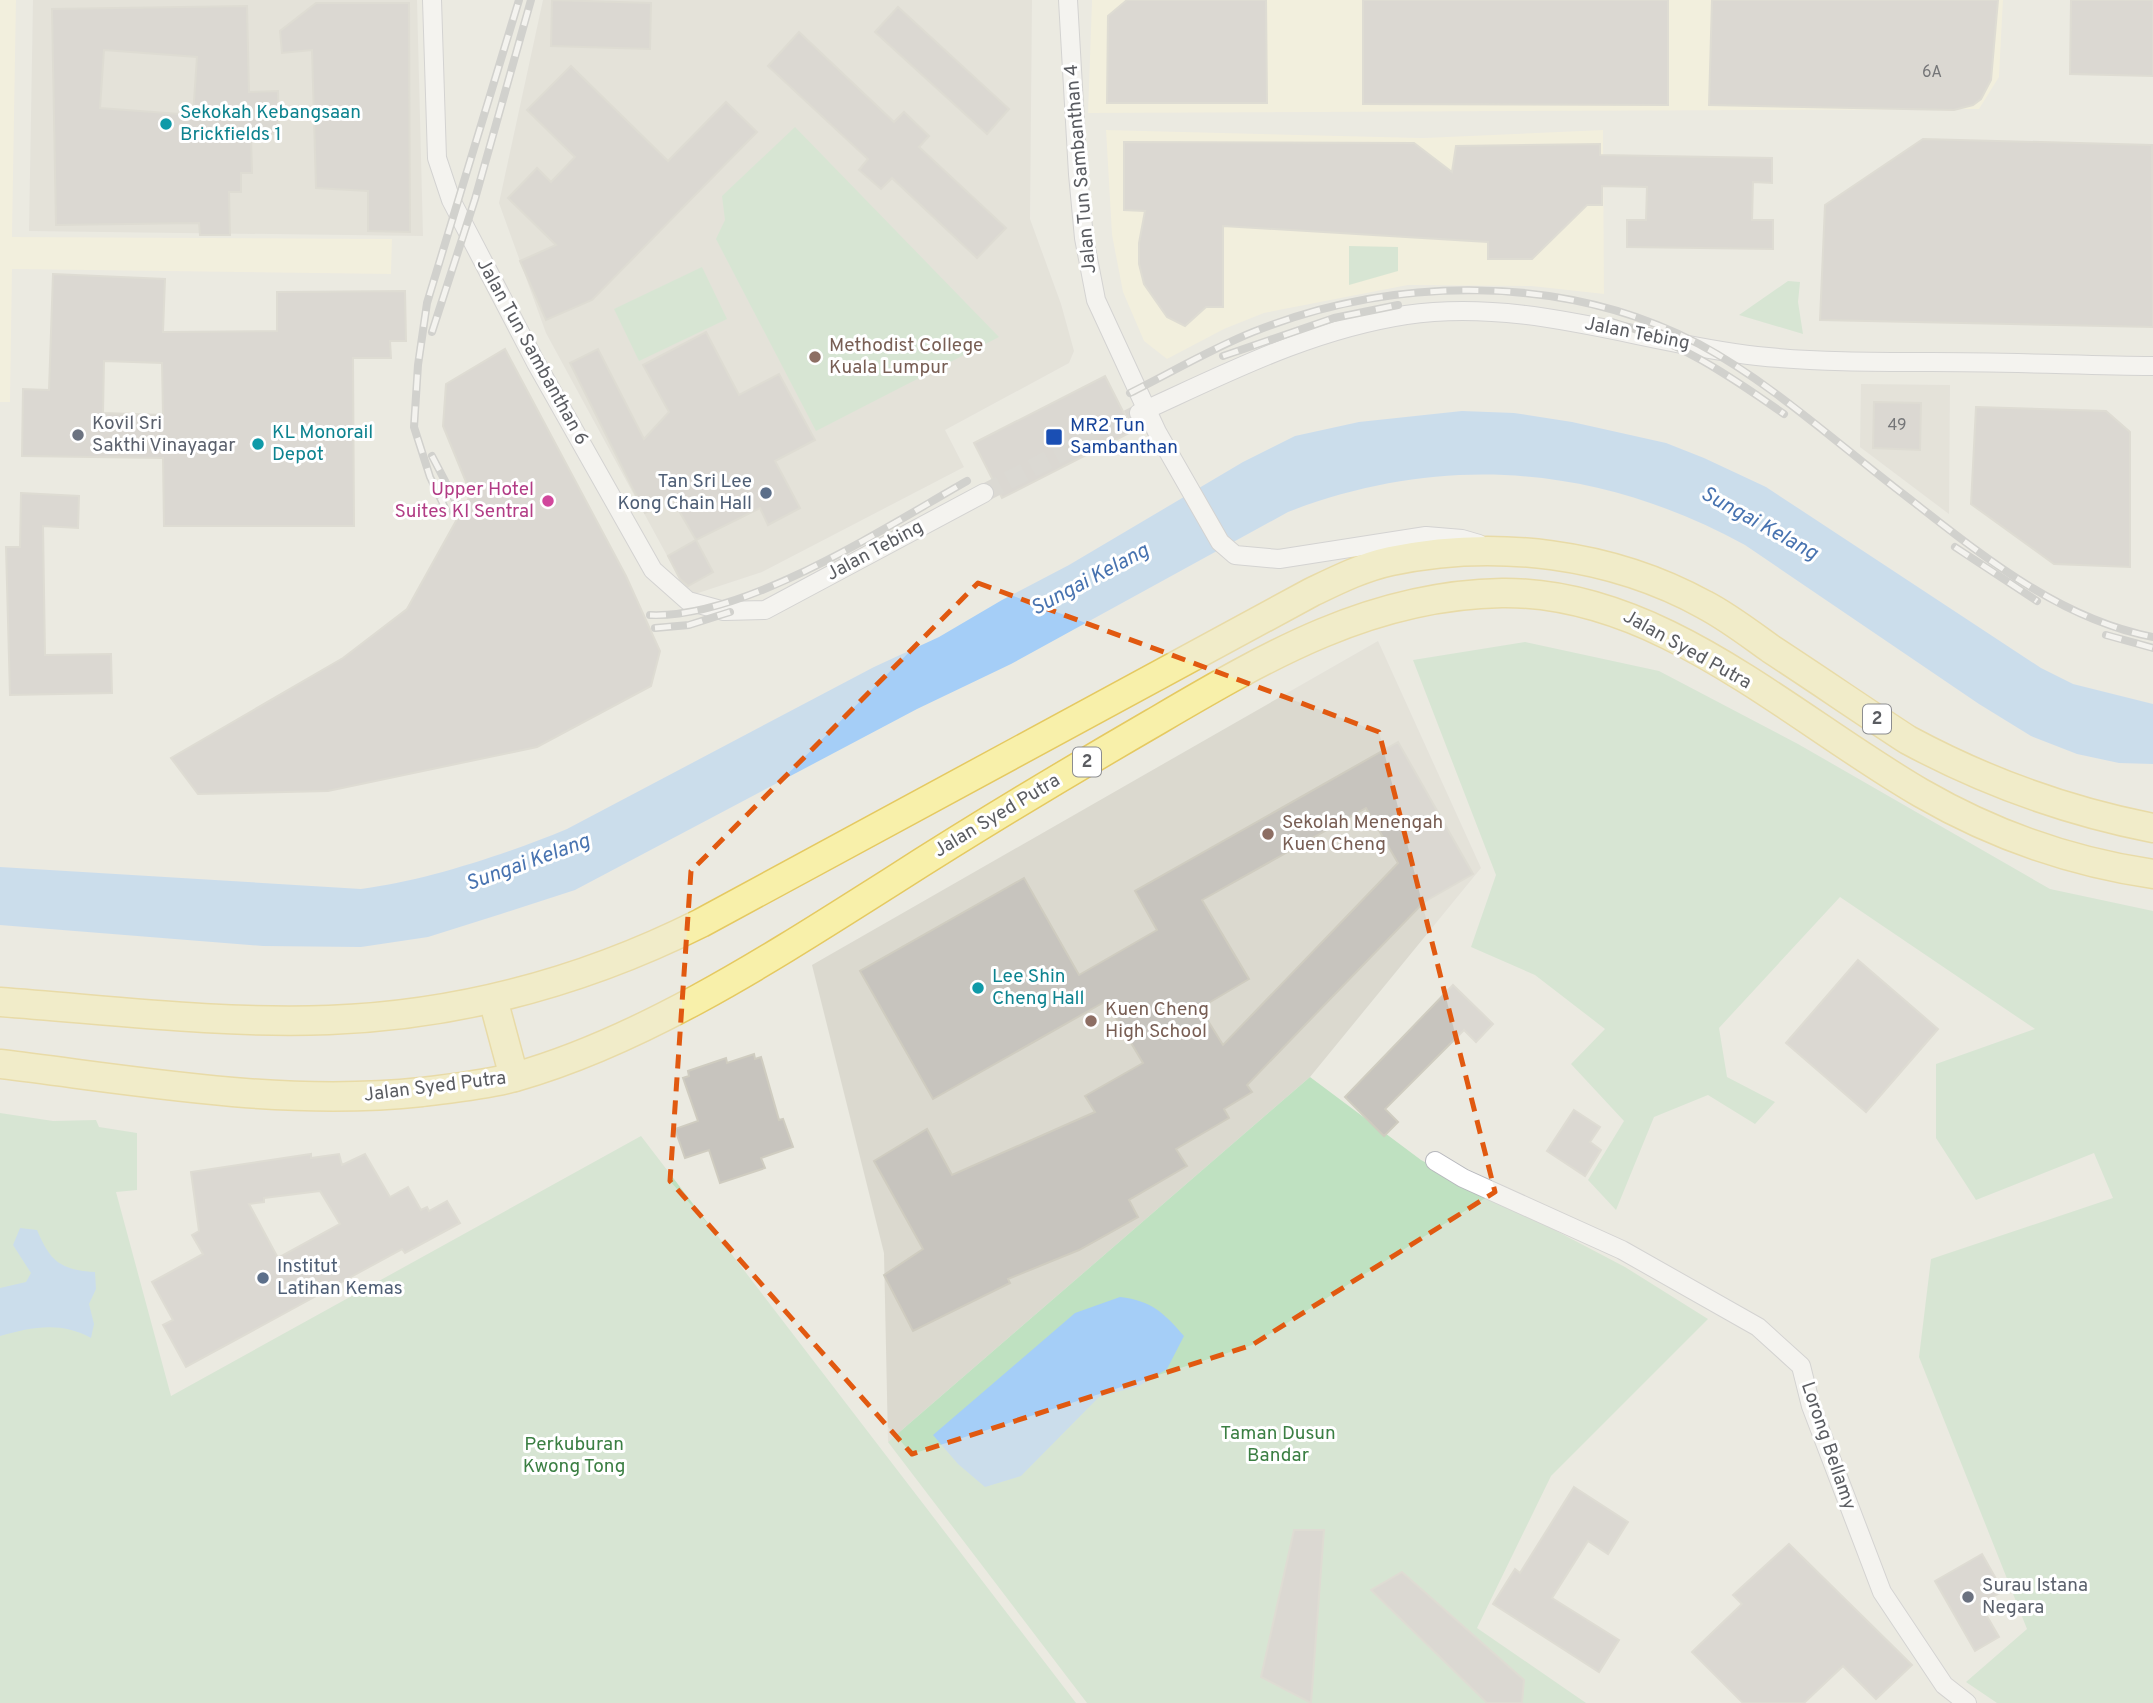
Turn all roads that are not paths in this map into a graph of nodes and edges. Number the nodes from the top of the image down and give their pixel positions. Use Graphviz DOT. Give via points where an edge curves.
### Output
graph roads {
  1 [pos="432,0"];
  2 [pos="1068,0"];
  3 [pos="2153,366"];
  4 [pos="1143,411"];
  5 [pos="984,493"];
  6 [pos="1499,551"];
  7 [pos="765,610"];
  8 [pos="2153,828"];
  9 [pos="2153,874"];
  10 [pos="493,999"];
  11 [pos="0,1002"];
  12 [pos="0,1064"];
  13 [pos="514,1077"];
  14 [pos="1435,1161"];
  15 [pos="1967,1703"];
  1 -- 7 [label="street, Jalan Tun Sambanthan 6" via="438,158 461,221 536,363 653,570 688,601 724,611"];
  2 -- 4 [label="street, Jalan Tun Sambanthan 4" via="1078,174 1091,279 1102,319"];
  3 -- 4 [label="street, Jalan Tebing" via="1819,361 1730,352 1521,315 1429,313 1342,327 1291,344"];
  4 -- 6 [label="street, Jalan Tun Sambanthan 4" via="1220,542 1235,555 1279,559 1426,536 1462,539"];
  5 -- 7 [label="street, Jalan Tebing"];
  6 -- 8 [label="main road, 2" via="1598,563 1678,590 1941,758 2033,797"];
  6 -- 10 [label="main road, 2" via="1390,561 1337,580 680,934 563,980"];
  9 -- 13 [label="main road, Jalan Syed Putra / 2" via="2061,854 1975,821 1875,765 1693,649 1619,611 1548,595 1458,596 1359,617 1274,654 986,821 771,957 658,1019"];
  10 -- 11 [label="main road, 2" via="373,1017 290,1020"];
  10 -- 13 [label="main road"];
  12 -- 13 [label="main road, Jalan Syed Putra / 2" via="262,1095 340,1098 448,1089"];
  14 -- 15 [label="street, Lorong Bellamy" via="1622,1250 1758,1327 1801,1366 1811,1406 1882,1592 1944,1685"];
}
